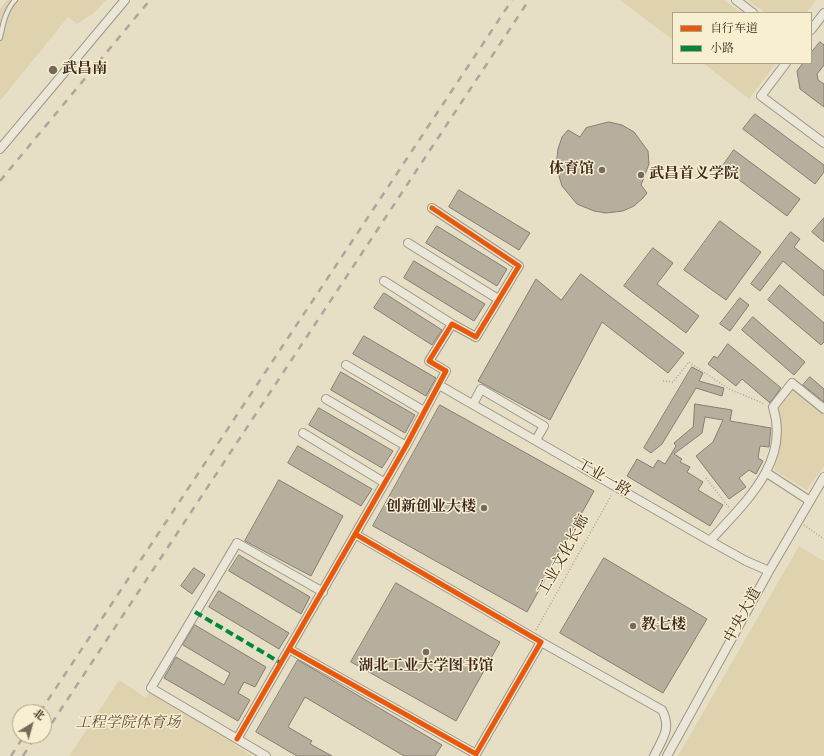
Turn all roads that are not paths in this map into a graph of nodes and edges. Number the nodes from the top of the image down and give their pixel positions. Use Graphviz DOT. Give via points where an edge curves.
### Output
graph roads {
  1 [pos="15,0"];
  2 [pos="125,0"];
  3 [pos="736,0"];
  4 [pos="752,12"];
  5 [pos="824,12"];
  6 [pos="812,29"];
  7 [pos="0,38"];
  8 [pos="785,64"];
  9 [pos="824,143"];
  10 [pos="0,149"];
  11 [pos="432,208"];
  12 [pos="408,243"];
  13 [pos="384,281"];
  14 [pos="498,299"];
  15 [pos="452,324"];
  16 [pos="346,365"];
  17 [pos="439,385"];
  18 [pos="326,399"];
  19 [pos="473,404"];
  20 [pos="824,409"];
  21 [pos="424,411"];
  22 [pos="303,433"];
  23 [pos="536,440"];
  24 [pos="406,446"];
  25 [pos="767,473"];
  26 [pos="824,478"];
  27 [pos="385,482"];
  28 [pos="810,500"];
  29 [pos="355,534"];
  30 [pos="710,542"];
  31 [pos="769,571"];
  32 [pos="322,592"];
  33 [pos="541,642"];
  34 [pos="289,649"];
  35 [pos="237,739"];
  36 [pos="478,755"];
  37 [pos="266,756"];
  38 [pos="654,756"];
  39 [pos="667,756"];
  1 -- 7 [label="lane" via="3,22"];
  2 -- 10 [label="street"];
  3 -- 4 [label="street"];
  5 -- 6 [label="street"];
  8 -- 9 [label="street" via="761,96"];
  11 -- 14 [label="street" via="519,266"];
  12 -- 14 [label="street"];
  13 -- 15 [label="street"];
  14 -- 15 [label="street" via="476,337"];
  15 -- 17 [label="street" via="429,361 446,371"];
  16 -- 21 [label="street"];
  17 -- 19 [label="street, 工业一路"];
  17 -- 21 [label="street"];
  18 -- 24 [label="street"];
  19 -- 23 [label="street, 工业一路"];
  19 -- 23 [label="street" via="481,390 544,426"];
  20 -- 25 [label="street" via="792,383 773,408 777,428 776,442"];
  21 -- 24 [label="street"];
  22 -- 27 [label="street"];
  23 -- 30 [label="street, 工业一路"];
  24 -- 27 [label="street"];
  25 -- 28 [label="street"];
  25 -- 30 [label="street"];
  26 -- 28 [label="street, 中央大道"];
  27 -- 29 [label="street"];
  28 -- 31 [label="street, 中央大道"];
  29 -- 32 [label="street"];
  29 -- 33 [label="street"];
  30 -- 31 [label="street, 工业一路"];
  31 -- 39 [label="street, 中央大道"];
  32 -- 34 [label="street"];
  32 -- 35 [label="street" via="237,543 151,688"];
  33 -- 36 [label="street"];
  33 -- 38 [label="street" via="662,710 667,720 666,730"];
  34 -- 35 [label="street"];
  34 -- 36 [label="street"];
  35 -- 37 [label="street"];
}
